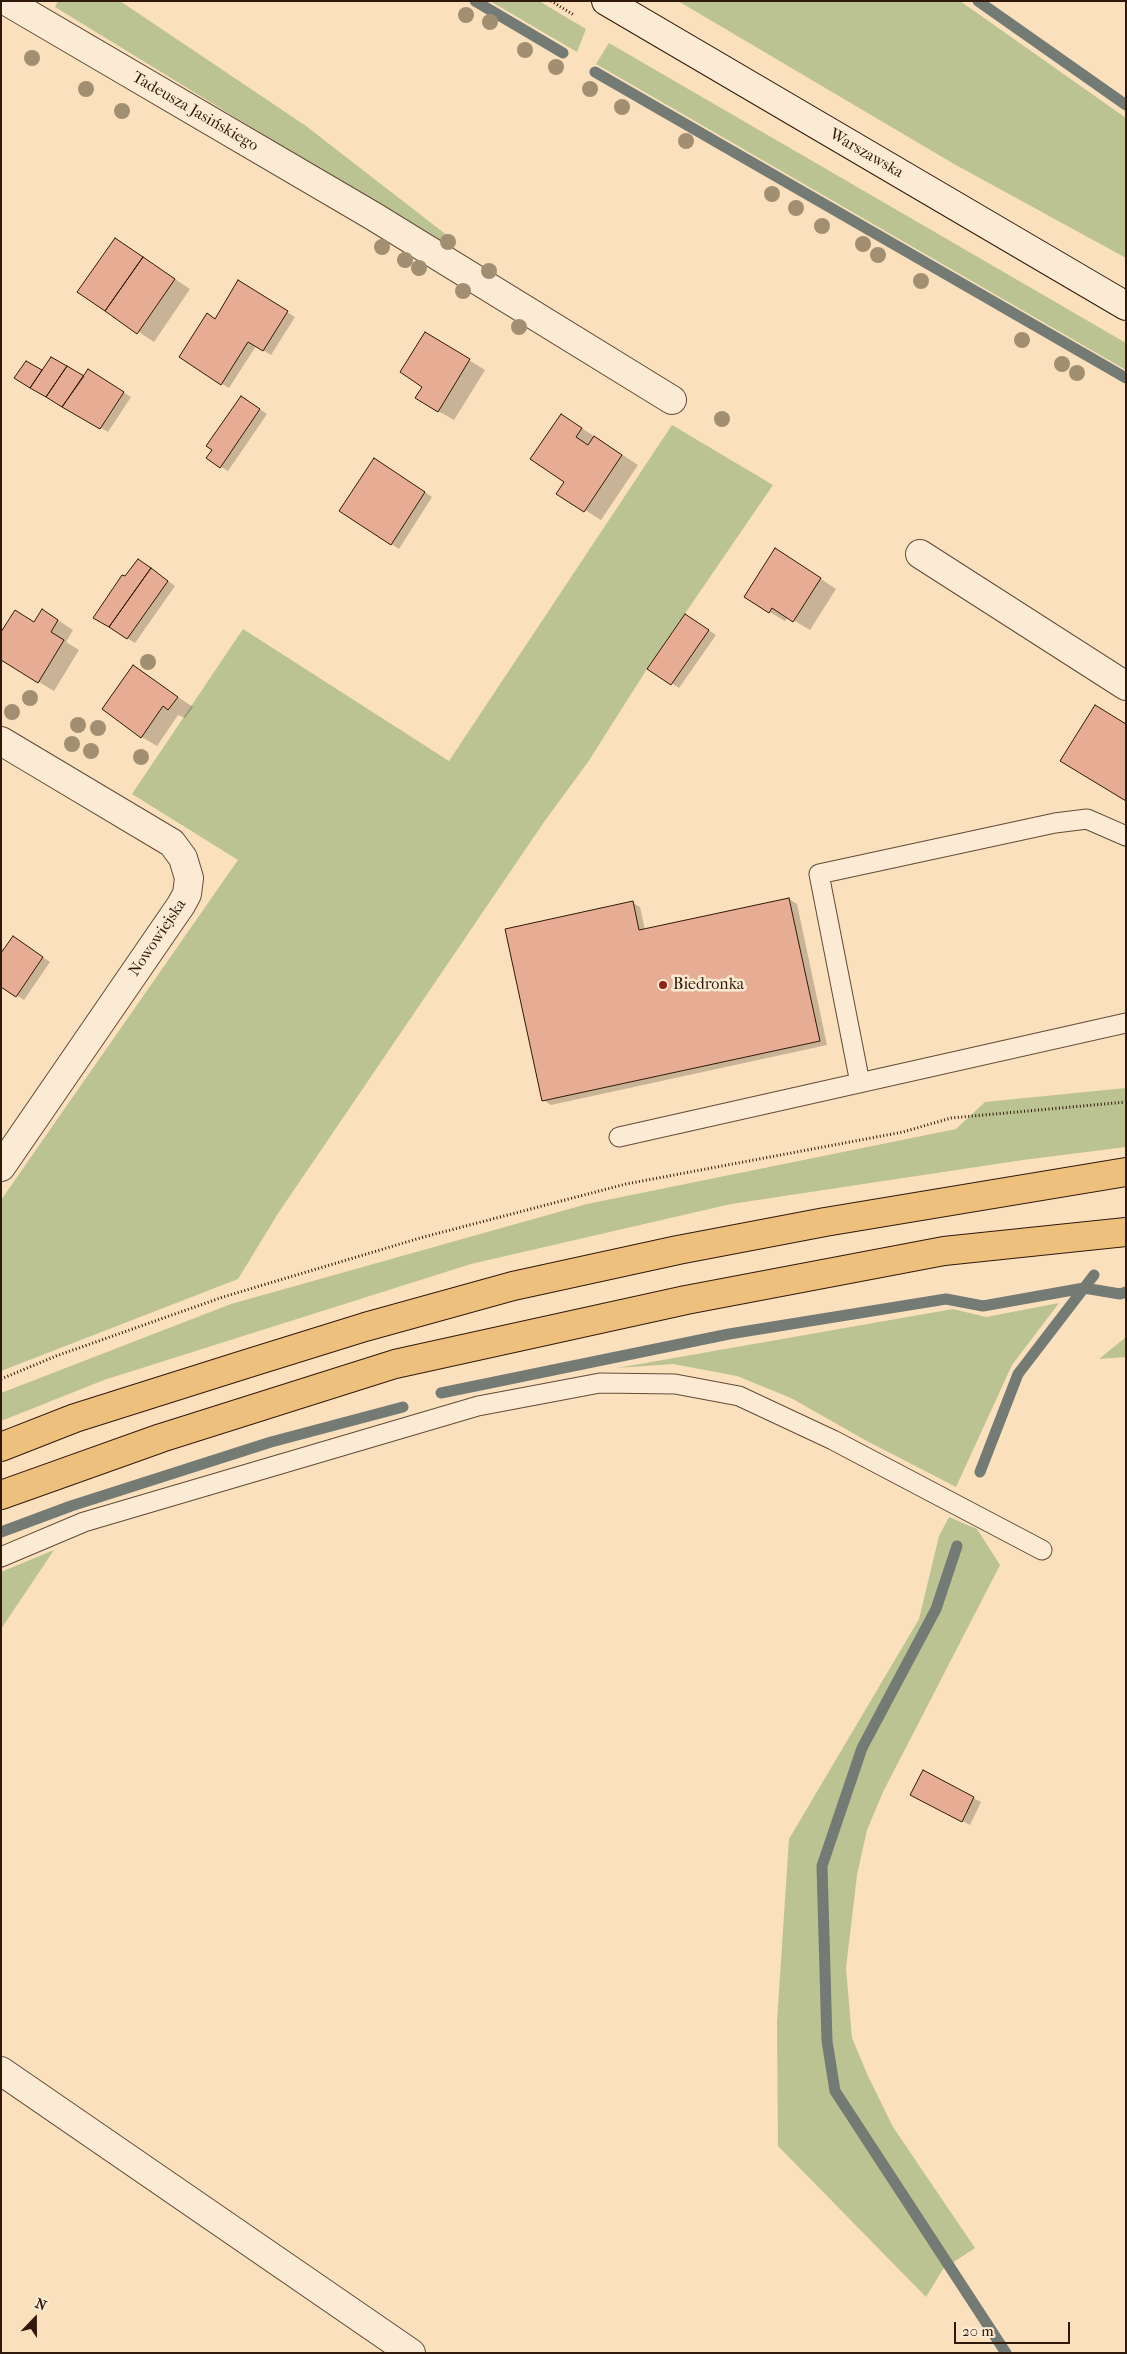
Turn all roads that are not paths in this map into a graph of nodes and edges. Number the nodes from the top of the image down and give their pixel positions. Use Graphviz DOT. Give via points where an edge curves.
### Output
graph roads {
  1 [pos="6,1"];
  2 [pos="606,1"];
  3 [pos="1126,306"];
  4 [pos="672,400"];
  5 [pos="920,554"];
  6 [pos="1126,686"];
  7 [pos="1,741"];
  8 [pos="1126,836"];
  9 [pos="1126,1023"];
  10 [pos="860,1083"];
  11 [pos="619,1137"];
  12 [pos="1,1167"];
  13 [pos="1126,1172"];
  14 [pos="1126,1232"];
  15 [pos="1,1447"];
  16 [pos="1,1495"];
  17 [pos="1042,1550"];
  18 [pos="1,1557"];
  19 [pos="1,2071"];
  20 [pos="411,2353"];
  1 -- 4 [label="street, Tadeusza Jasińskiego" via="383,222"];
  2 -- 3 [label="street, Warszawska"];
  5 -- 6 [label="street"];
  7 -- 12 [label="street, Nowowiejska" via="172,843 183,858 189,878 187,894 181,905"];
  8 -- 10 [label="lane" via="1087,819 819,874"];
  9 -- 10 [label="lane"];
  10 -- 11 [label="lane"];
  13 -- 15 [label="main road" via="825,1222 512,1286 255,1361 75,1418"];
  14 -- 16 [label="main road" via="944,1251 686,1300 395,1364 161,1438"];
  17 -- 18 [label="lane" via="833,1440 739,1396 675,1384 600,1383 478,1406 84,1522"];
  19 -- 20 [label="street"];
}
